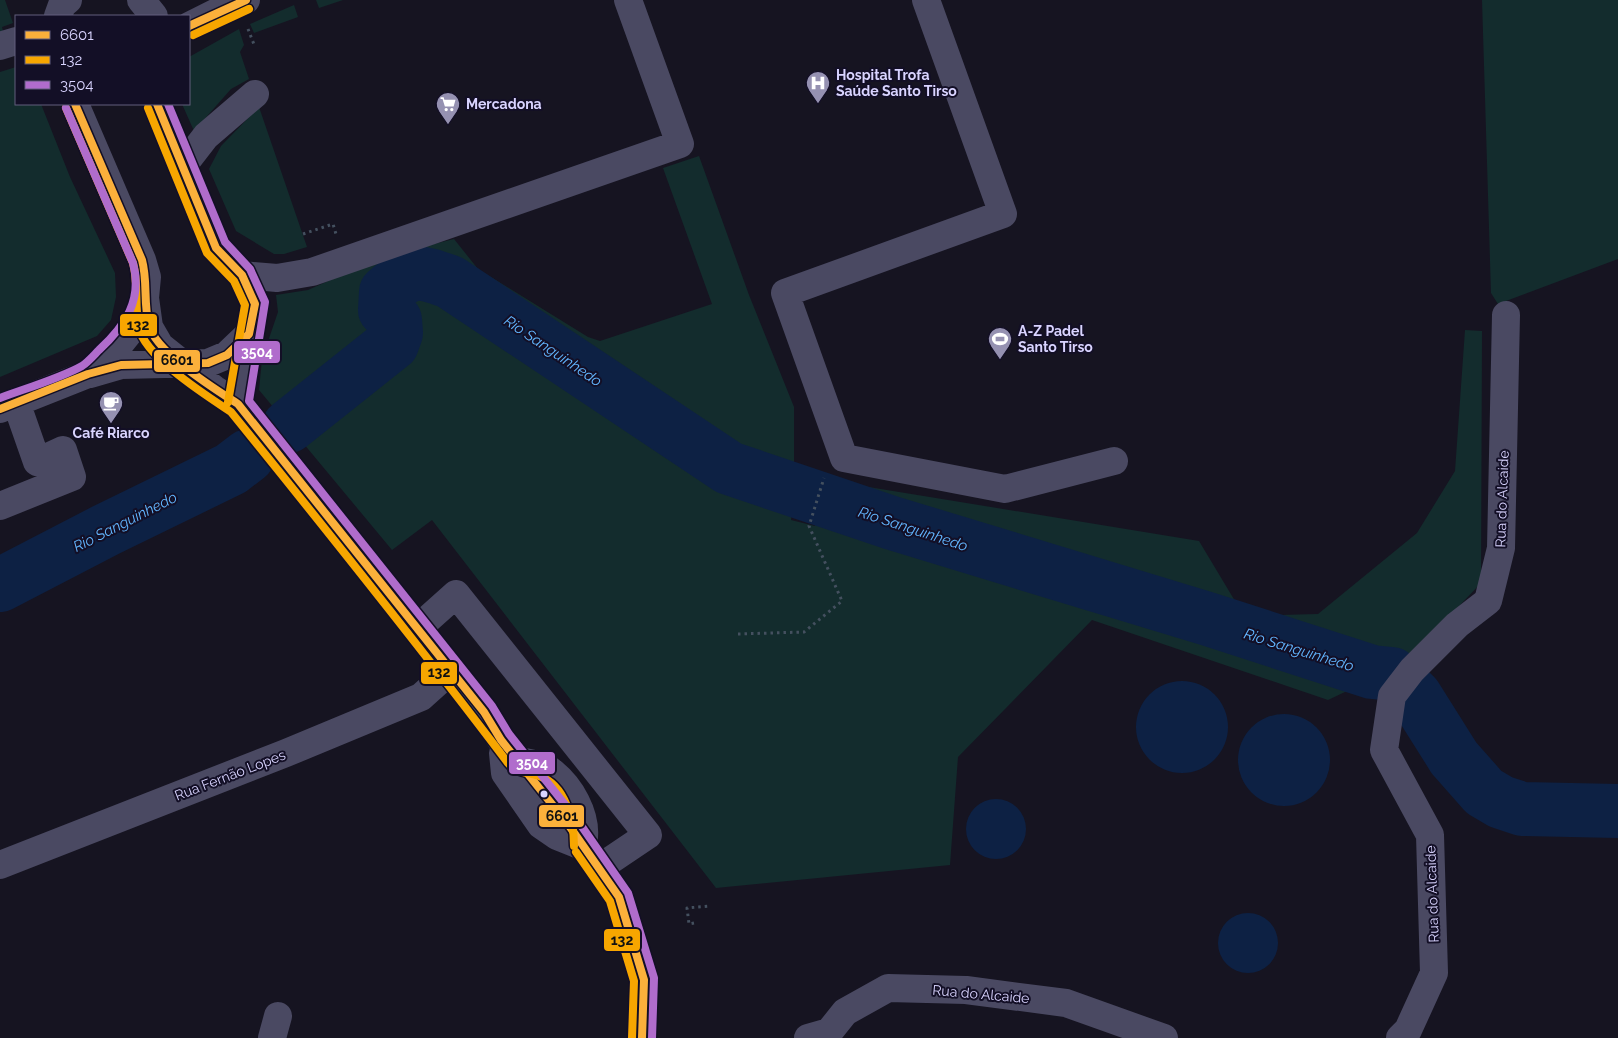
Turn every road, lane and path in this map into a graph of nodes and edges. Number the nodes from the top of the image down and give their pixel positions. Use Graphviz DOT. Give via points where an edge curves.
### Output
graph roads {
  1 [pos="51,0"];
  2 [pos="68,0"];
  3 [pos="142,0"];
  4 [pos="628,0"];
  5 [pos="926,0"];
  6 [pos="245,10"];
  7 [pos="51,15"];
  8 [pos="58,15"];
  9 [pos="153,15"];
  10 [pos="190,25"];
  11 [pos="15,41"];
  12 [pos="0,46"];
  13 [pos="254,47"];
  14 [pos="255,94"];
  15 [pos="75,105"];
  16 [pos="157,105"];
  17 [pos="182,167"];
  18 [pos="242,275"];
  19 [pos="144,298"];
  20 [pos="1506,315"];
  21 [pos="249,334"];
  22 [pos="184,364"];
  23 [pos="88,374"];
  24 [pos="238,404"];
  25 [pos="8,406"];
  26 [pos="1114,460"];
  27 [pos="823,479"];
  28 [pos="0,506"];
  29 [pos="418,628"];
  30 [pos="738,634"];
  31 [pos="452,670"];
  32 [pos="501,740"];
  33 [pos="584,846"];
  34 [pos="0,865"];
  35 [pos="599,868"];
  36 [pos="710,906"];
  37 [pos="694,923"];
  38 [pos="846,1025"];
  39 [pos="1121,1030"];
  40 [pos="642,1038"];
  41 [pos="808,1038"];
  42 [pos="1164,1038"];
  43 [pos="1400,1038"];
  1 -- 7 [label="street"];
  2 -- 8 [label="street"];
  3 -- 9 [label="street"];
  4 -- 18 [label="street" via="680,144 312,272 277,278"];
  5 -- 26 [label="street" via="1003,214 785,293 844,458 1005,490"];
  6 -- 10 [label="street" via="228,6"];
  6 -- 13 [label="path"];
  11 -- 12 [label="street"];
  14 -- 17 [label="street" via="206,136"];
  15 -- 19 [label="street" via="142,260 147,277"];
  16 -- 17 [label="street"];
  17 -- 18 [label="street" via="216,248"];
  18 -- 21 [label="street" via="255,304"];
  19 -- 22 [label="street" via="149,327 160,346"];
  19 -- 23 [label="street" via="135,325"];
  20 -- 43 [label="street, Rua do Alcaide" via="1501,548 1488,601 1457,625 1412,670 1392,696 1384,750 1430,835 1434,973 1408,1030"];
  21 -- 22 [label="street" via="227,354 208,363"];
  21 -- 24 [label="street"];
  22 -- 23 [label="street" via="121,365"];
  22 -- 24 [label="street"];
  23 -- 25 [label="street"];
  24 -- 29 [label="street"];
  25 -- 28 [label="street" via="38,462 63,450 72,477"];
  27 -- 30 [label="path" via="809,526 842,600 804,632"];
  29 -- 31 [label="street"];
  29 -- 35 [label="street" via="456,594 648,835"];
  31 -- 32 [label="street"];
  31 -- 34 [label="street, Rua Fernão Lopes" via="421,697"];
  32 -- 33 [label="street" via="505,773 541,824 557,836"];
  32 -- 33 [label="street" via="519,761 552,772 563,785 581,810 585,827"];
  33 -- 35 [label="street"];
  35 -- 40 [label="street" via="619,897 644,980"];
  36 -- 37 [label="path" via="687,908 689,924"];
  38 -- 39 [label="street, Rua do Alcaide" via="888,988 966,990 1066,1003"];
  38 -- 41 [label="street, Rua do Alcaide"];
  39 -- 42 [label="street, Rua do Alcaide"];
}
